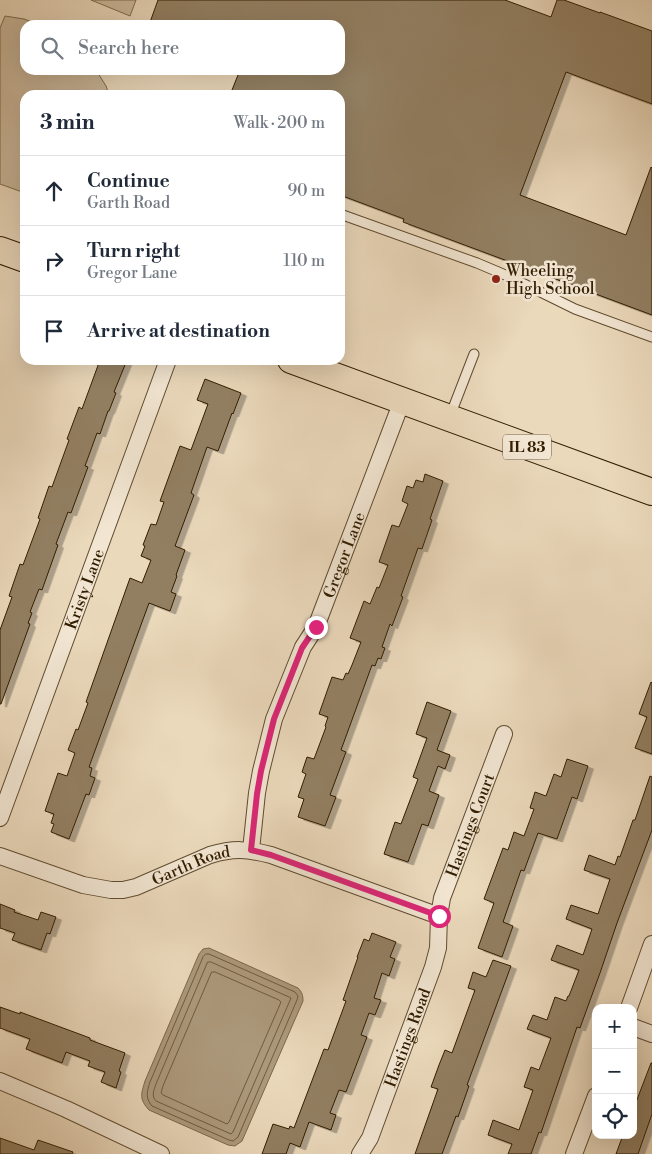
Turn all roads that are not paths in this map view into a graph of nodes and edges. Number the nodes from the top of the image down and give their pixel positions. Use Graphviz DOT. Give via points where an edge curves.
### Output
graph roads {
  1 [pos="345,216"];
  2 [pos="0,250"];
  3 [pos="20,257"];
  4 [pos="652,337"];
  5 [pos="474,354"];
  6 [pos="166,365"];
  7 [pos="304,365"];
  8 [pos="402,401"];
  9 [pos="449,418"];
  10 [pos="652,492"];
  11 [pos="504,734"];
  12 [pos="0,818"];
  13 [pos="251,850"];
  14 [pos="0,856"];
  15 [pos="439,916"];
  16 [pos="652,944"];
  17 [pos="630,1004"];
  18 [pos="637,1028"];
  19 [pos="652,1034"];
  20 [pos="0,1080"];
  21 [pos="592,1107"];
  22 [pos="161,1154"];
  23 [pos="360,1154"];
  24 [pos="574,1154"];
  1 -- 4 [label="lane" via="477,263 575,309"];
  2 -- 3 [label="main road"];
  5 -- 9 [label="lane"];
  6 -- 12 [label="street, Kristy Lane"];
  7 -- 8 [label="main road, IL 83"];
  8 -- 9 [label="main road, IL 83"];
  8 -- 13 [label="street, Gregor Lane" via="316,627 302,648 274,719 261,771"];
  9 -- 10 [label="main road, IL 83"];
  11 -- 15 [label="street, Hastings Court" via="442,898"];
  13 -- 14 [label="street, Garth Road" via="210,855 124,890 83,885"];
  13 -- 15 [label="street, Garth Road"];
  15 -- 23 [label="street, Hastings Road" via="438,948 433,968 370,1138"];
  16 -- 17 [label="street"];
  18 -- 19 [label="street"];
  20 -- 22 [label="street"];
  21 -- 24 [label="street"];
}
